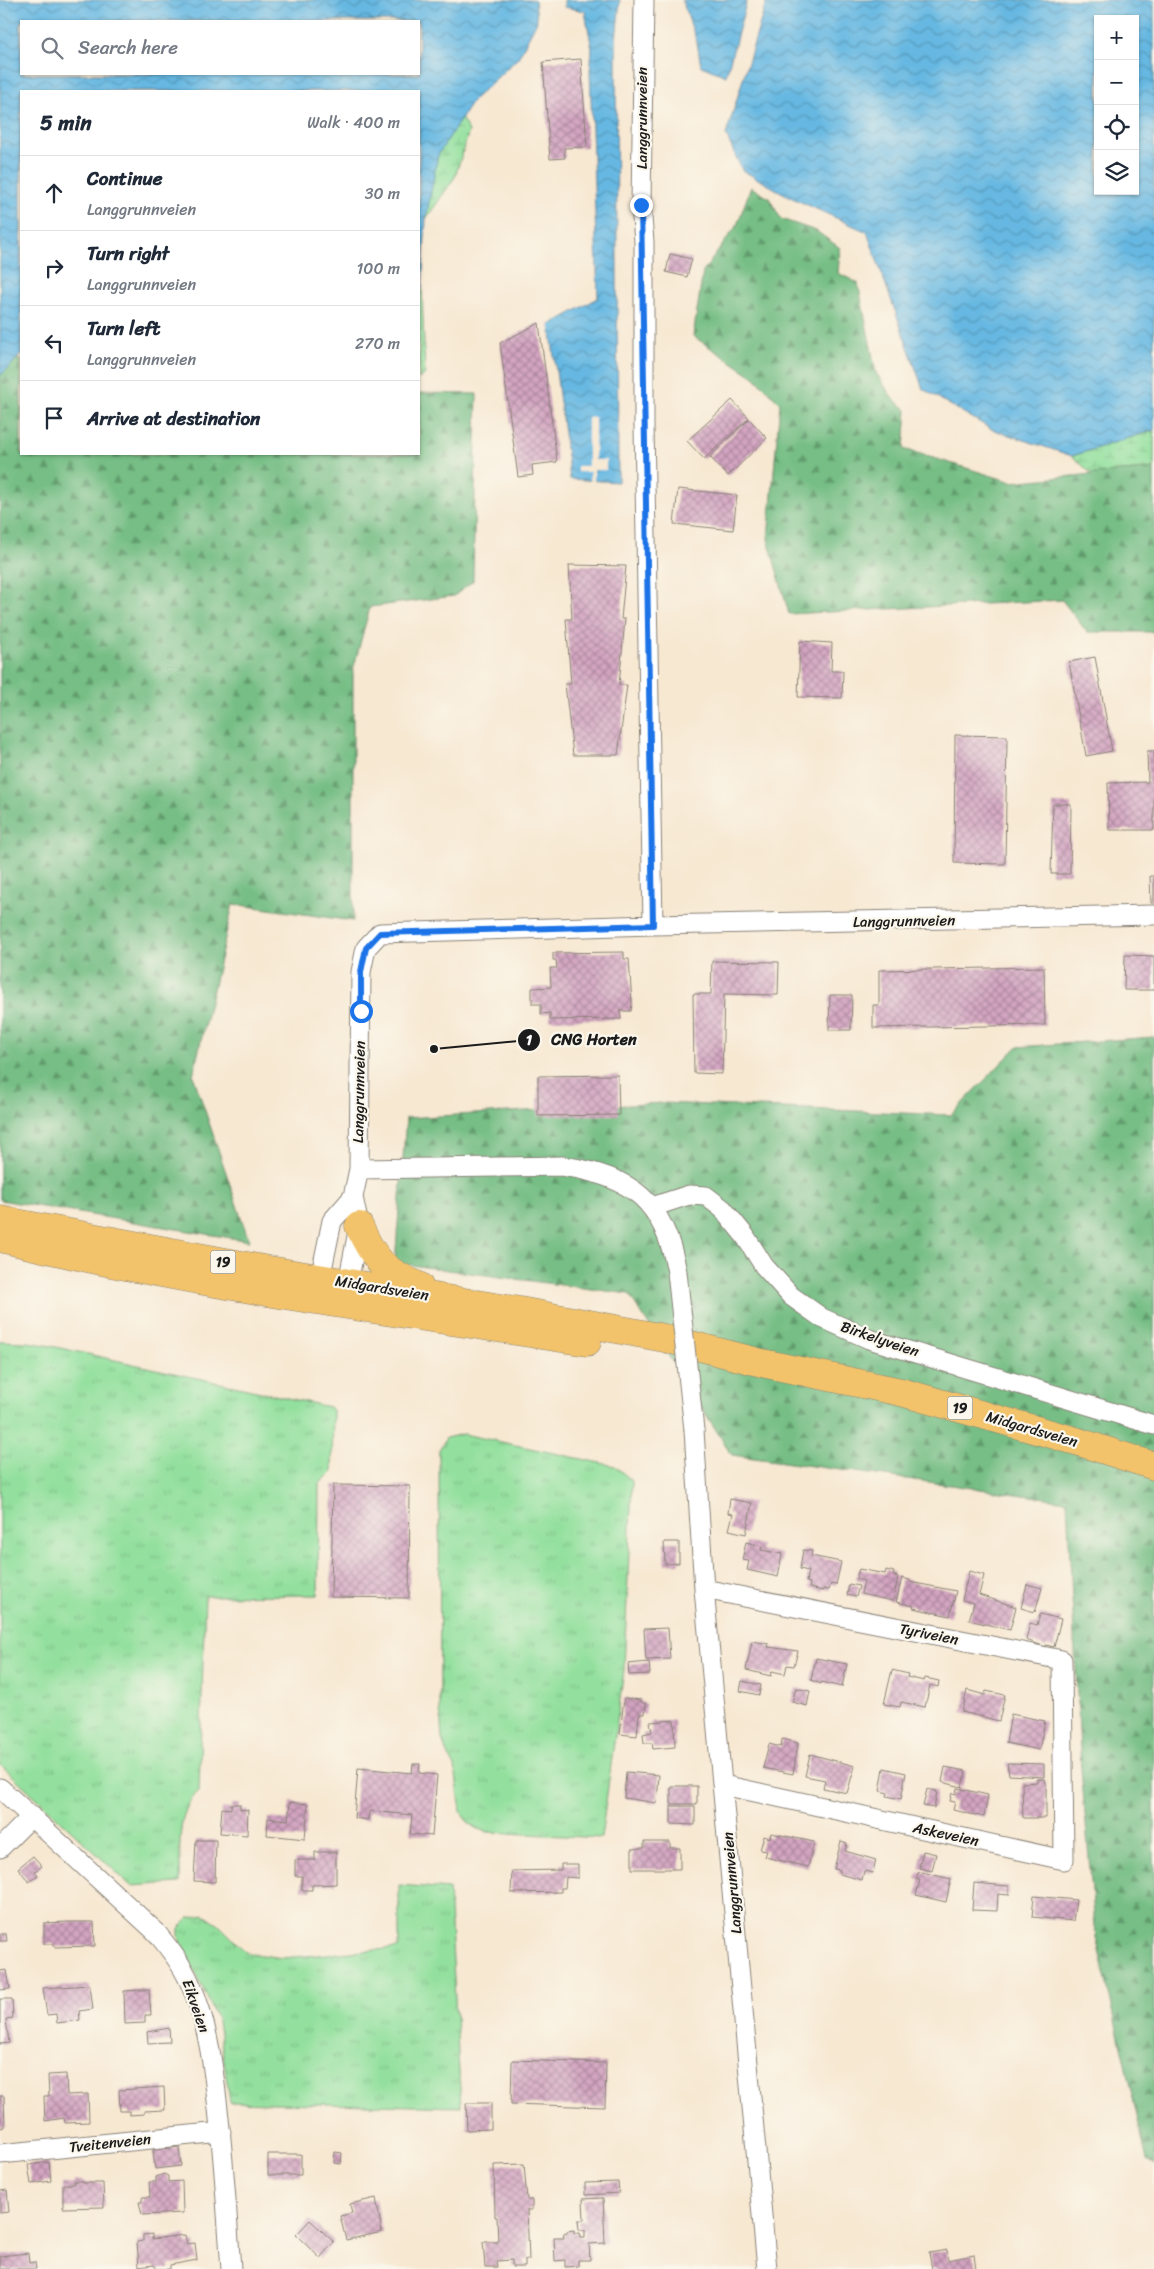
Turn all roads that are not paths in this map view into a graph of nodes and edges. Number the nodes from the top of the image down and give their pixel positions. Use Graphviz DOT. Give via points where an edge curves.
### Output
graph roads {
  1 [pos="644,0"];
  2 [pos="1154,915"];
  3 [pos="653,925"];
  4 [pos="358,1169"];
  5 [pos="354,1197"];
  6 [pos="652,1207"];
  7 [pos="0,1220"];
  8 [pos="359,1226"];
  9 [pos="0,1238"];
  10 [pos="333,1288"];
  11 [pos="447,1298"];
  12 [pos="762,1363"];
  13 [pos="1154,1425"];
  14 [pos="1154,1466"];
  15 [pos="704,1589"];
  16 [pos="1063,1754"];
  17 [pos="724,1784"];
  18 [pos="0,1788"];
  19 [pos="32,1816"];
  20 [pos="0,1848"];
  21 [pos="221,2132"];
  22 [pos="0,2154"];
  23 [pos="231,2269"];
  24 [pos="767,2269"];
  1 -- 3 [label="street, Langgrunnveien" via="641,205"];
  2 -- 3 [label="street, Langgrunnveien"];
  3 -- 4 [label="street, Langgrunnveien" via="380,933 366,948 361,972"];
  4 -- 5 [label="street, Langgrunnveien"];
  4 -- 6 [label="street" via="570,1167 594,1171 620,1182"];
  5 -- 8 [label="street, Langgrunnveien"];
  5 -- 10 [label="street" via="332,1221"];
  6 -- 13 [label="street, Birkelyveien" via="689,1196 706,1196 723,1209 764,1266 791,1296 822,1318 869,1339"];
  6 -- 15 [label="street, Langgrunnveien, bridge" via="668,1236 677,1272 694,1430"];
  7 -- 10 [label="highway, Midgardsveien / 19"];
  8 -- 10 [label="street, Langgrunnveien"];
  8 -- 11 [label="highway, 19" via="384,1268"];
  9 -- 10 [label="highway, Midgardsveien / 19" via="134,1268"];
  10 -- 11 [label="highway, Midgardsveien / 19"];
  10 -- 12 [label="highway, Midgardsveien / 19" via="665,1354"];
  11 -- 12 [label="highway, Midgardsveien / 19" via="664,1338"];
  12 -- 14 [label="highway, Midgardsveien / 19" via="901,1392"];
  15 -- 16 [label="street, Tyriveien" via="1062,1660"];
  15 -- 17 [label="street, Langgrunnveien"];
  16 -- 17 [label="street, Askeveien" via="1064,1860"];
  17 -- 24 [label="street, Langgrunnveien"];
  18 -- 19 [label="street, Eikveien"];
  19 -- 20 [label="street"];
  19 -- 21 [label="street, Eikveien" via="156,1932 190,1982 214,2067"];
  21 -- 22 [label="street, Tveitenveien"];
  21 -- 23 [label="street, Eikveien"];
}
